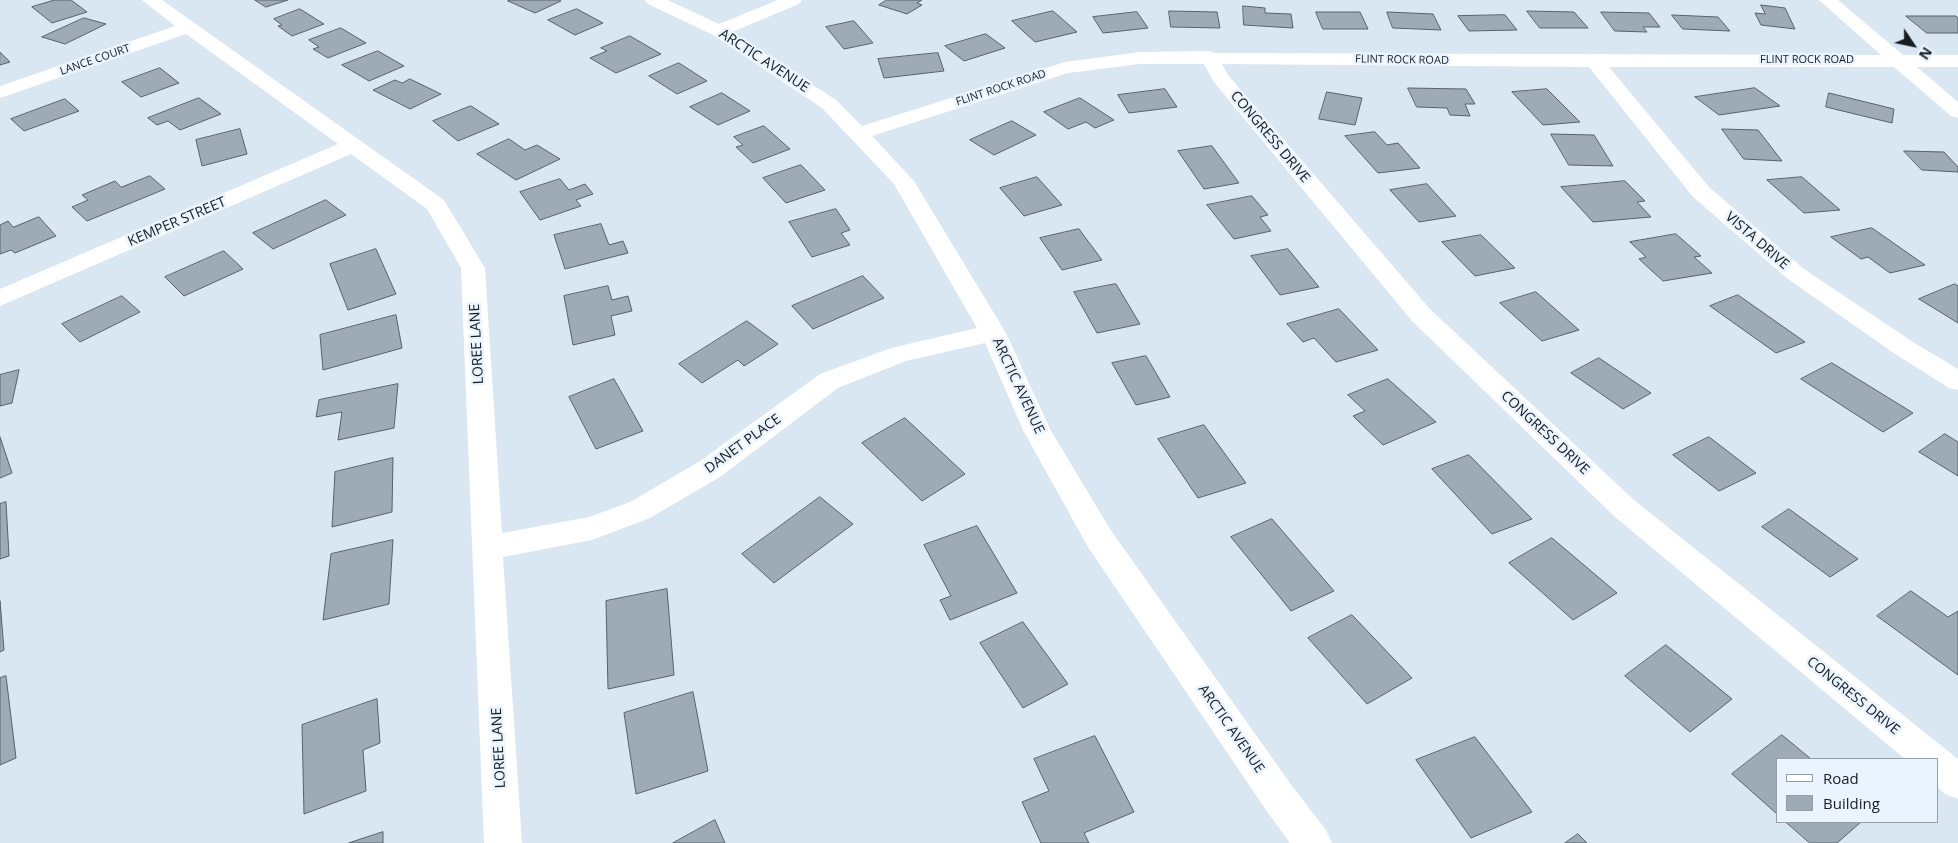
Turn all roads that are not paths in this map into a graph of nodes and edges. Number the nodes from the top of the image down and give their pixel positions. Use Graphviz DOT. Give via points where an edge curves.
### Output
graph roads {
  1 [pos="151,0"];
  2 [pos="654,0"];
  3 [pos="792,0"];
  4 [pos="1828,0"];
  5 [pos="189,27"];
  6 [pos="720,31"];
  7 [pos="1209,57"];
  8 [pos="1594,60"];
  9 [pos="1898,61"];
  10 [pos="1958,61"];
  11 [pos="0,92"];
  12 [pos="1958,112"];
  13 [pos="858,134"];
  14 [pos="353,145"];
  15 [pos="0,298"];
  16 [pos="994,333"];
  17 [pos="1958,381"];
  18 [pos="489,548"];
  19 [pos="1930,758"];
  20 [pos="1938,765"];
  21 [pos="1958,782"];
  22 [pos="504,843"];
  23 [pos="1313,843"];
  1 -- 5 [label="street, LOREE LANE"];
  2 -- 6 [label="street, ARCTIC AVENUE"];
  3 -- 6 [label="street"];
  4 -- 9 [label="street"];
  5 -- 11 [label="street, LANCE COURT"];
  5 -- 14 [label="street, LOREE LANE"];
  6 -- 13 [label="street, ARCTIC AVENUE" via="829,104"];
  7 -- 8 [label="street, FLINT ROCK ROAD"];
  7 -- 13 [label="street, FLINT ROCK ROAD" via="1140,58 1065,68"];
  7 -- 19 [label="street, CONGRESS DRIVE" via="1220,78 1421,315 1624,508"];
  8 -- 9 [label="street, FLINT ROCK ROAD"];
  8 -- 17 [label="street, VISTA DRIVE" via="1701,192 1796,274"];
  9 -- 10 [label="street, FLINT ROCK ROAD"];
  9 -- 12 [label="street"];
  13 -- 16 [label="street, ARCTIC AVENUE" via="903,181"];
  14 -- 15 [label="street, KEMPER STREET"];
  14 -- 18 [label="street, LOREE LANE" via="436,205 473,268"];
  16 -- 18 [label="street, DANET PLACE" via="900,354 829,381 710,469 640,510 592,528"];
  16 -- 23 [label="street, ARCTIC AVENUE" via="1037,430 1099,538"];
  18 -- 22 [label="street, LOREE LANE"];
  20 -- 21 [label="street"];
}
